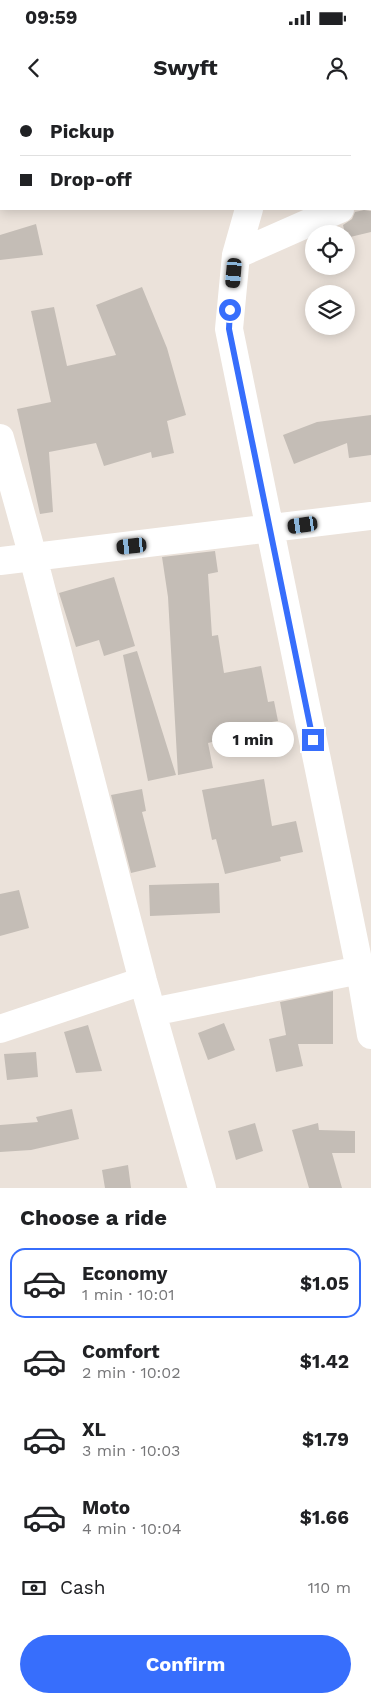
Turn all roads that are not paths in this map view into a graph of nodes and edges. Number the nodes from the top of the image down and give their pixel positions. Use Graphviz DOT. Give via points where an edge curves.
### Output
graph roads {
  1 [pos="249,210"];
  2 [pos="338,210"];
  3 [pos="236,255"];
  4 [pos="0,438"];
  5 [pos="371,516"];
  6 [pos="270,530"];
  7 [pos="33,557"];
  8 [pos="0,561"];
  9 [pos="360,970"];
  10 [pos="143,981"];
  11 [pos="152,1012"];
  12 [pos="0,1029"];
  13 [pos="371,1035"];
  14 [pos="202,1188"];
  1 -- 3 [label="street"];
  2 -- 3 [label="street"];
  3 -- 6 [label="street" via="229,329"];
  4 -- 7 [label="street"];
  5 -- 6 [label="street"];
  6 -- 7 [label="street"];
  6 -- 9 [label="street"];
  7 -- 8 [label="street"];
  7 -- 10 [label="street"];
  9 -- 11 [label="street"];
  9 -- 13 [label="street"];
  10 -- 11 [label="street"];
  10 -- 12 [label="street"];
  11 -- 14 [label="street"];
}
